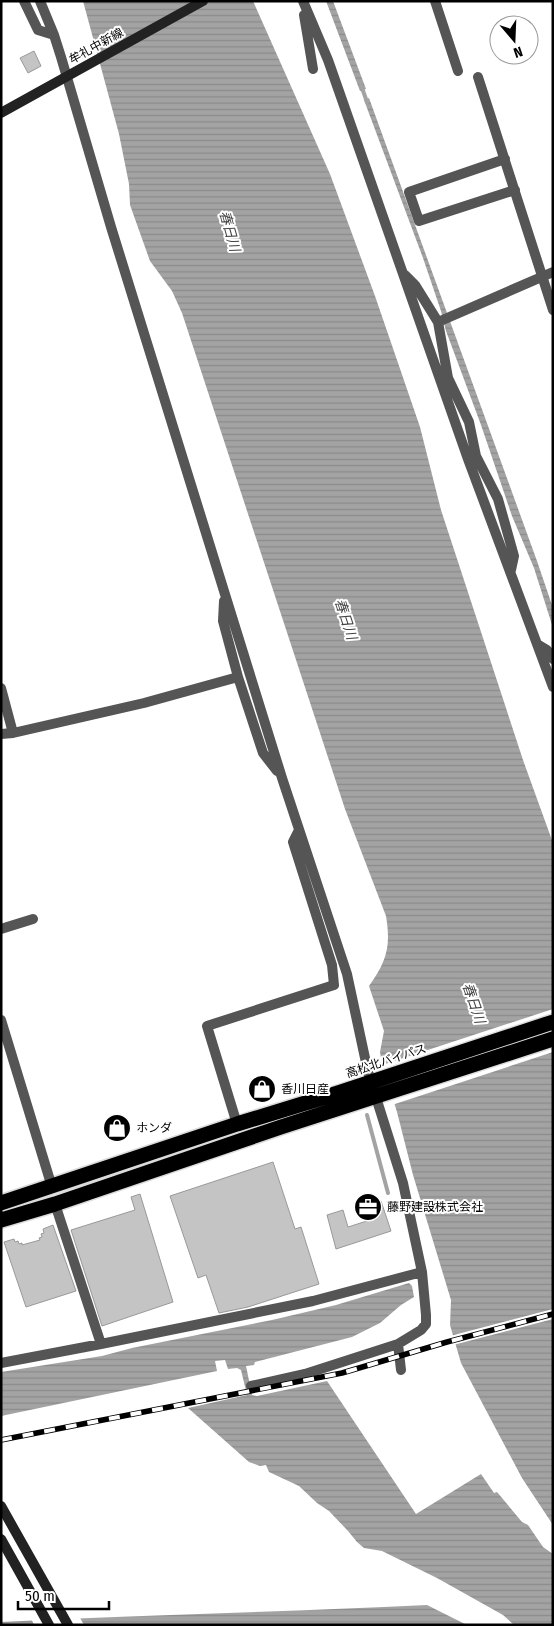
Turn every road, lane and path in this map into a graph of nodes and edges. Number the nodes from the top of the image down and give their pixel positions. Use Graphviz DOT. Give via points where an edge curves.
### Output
graph roads {
  1 [pos="24,1"];
  2 [pos="40,1"];
  3 [pos="203,1"];
  4 [pos="303,1"];
  5 [pos="435,1"];
  6 [pos="54,34"];
  7 [pos="313,69"];
  8 [pos="458,71"];
  9 [pos="71,74"];
  10 [pos="478,77"];
  11 [pos="1,113"];
  12 [pos="505,159"];
  13 [pos="515,190"];
  14 [pos="402,272"];
  15 [pos="553,272"];
  16 [pos="542,277"];
  17 [pos="553,310"];
  18 [pos="438,322"];
  19 [pos="444,379"];
  20 [pos="225,595"];
  21 [pos="537,644"];
  22 [pos="553,659"];
  23 [pos="238,677"];
  24 [pos="553,687"];
  25 [pos="1,688"];
  26 [pos="13,733"];
  27 [pos="1,734"];
  28 [pos="282,778"];
  29 [pos="299,830"];
  30 [pos="33,919"];
  31 [pos="1,929"];
  32 [pos="1,1020"];
  33 [pos="553,1022"];
  34 [pos="553,1039"];
  35 [pos="375,1080"];
  36 [pos="381,1096"];
  37 [pos="276,1112"];
  38 [pos="237,1124"];
  39 [pos="282,1128"];
  40 [pos="52,1187"];
  41 [pos="1,1203"];
  42 [pos="55,1204"];
  43 [pos="1,1220"];
  44 [pos="422,1272"];
  45 [pos="101,1344"];
  46 [pos="398,1344"];
  47 [pos="1,1362"];
  48 [pos="401,1370"];
  49 [pos="251,1386"];
  50 [pos="1,1506"];
  51 [pos="1,1540"];
  52 [pos="49,1625"];
  53 [pos="68,1625"];
  1 -- 6 [label="street" via="38,30"];
  2 -- 6 [label="street"];
  3 -- 9 [label="street, 牟礼中新線"];
  4 -- 7 [label="street"];
  4 -- 14 [label="street" via="328,60"];
  5 -- 8 [label="street"];
  6 -- 9 [label="street"];
  9 -- 11 [label="street, 牟礼中新線"];
  9 -- 20 [label="street" via="114,236"];
  10 -- 12 [label="street"];
  12 -- 13 [label="street"];
  12 -- 13 [label="street" via="409,192 419,221"];
  13 -- 16 [label="street"];
  14 -- 18 [label="street" via="415,285"];
  14 -- 19 [label="street"];
  15 -- 16 [label="street"];
  16 -- 17 [label="street"];
  16 -- 18 [label="street"];
  18 -- 19 [label="street"];
  19 -- 21 [label="street"];
  20 -- 23 [label="street" via="223,621"];
  20 -- 28 [label="street"];
  21 -- 22 [label="street"];
  21 -- 24 [label="street"];
  23 -- 26 [label="street" via="144,703"];
  23 -- 28 [label="street" via="263,753"];
  25 -- 26 [label="street"];
  26 -- 27 [label="street"];
  28 -- 29 [label="street"];
  29 -- 35 [label="street" via="348,974"];
  29 -- 38 [label="street" via="293,842 332,964 334,985 207,1026"];
  30 -- 31 [label="street"];
  32 -- 40 [label="street"];
  33 -- 35 [label="highway, 高松北バイパス"];
  34 -- 36 [label="highway"];
  35 -- 36 [label="street"];
  35 -- 37 [label="highway, 高松北バイパス"];
  36 -- 39 [label="highway"];
  36 -- 44 [label="street"];
  37 -- 38 [label="highway, 高松北バイパス"];
  37 -- 39 [label="highway"];
  38 -- 40 [label="highway, 高松北バイパス"];
  39 -- 42 [label="highway"];
  40 -- 41 [label="highway, 高松北バイパス"];
  42 -- 43 [label="highway"];
  42 -- 45 [label="street"];
  44 -- 45 [label="street" via="313,1301"];
  44 -- 46 [label="street" via="426,1324 422,1330"];
  45 -- 47 [label="street"];
  46 -- 48 [label="street"];
  46 -- 49 [label="street" via="305,1374"];
  50 -- 53 [label="street"];
  51 -- 52 [label="street"];
}
